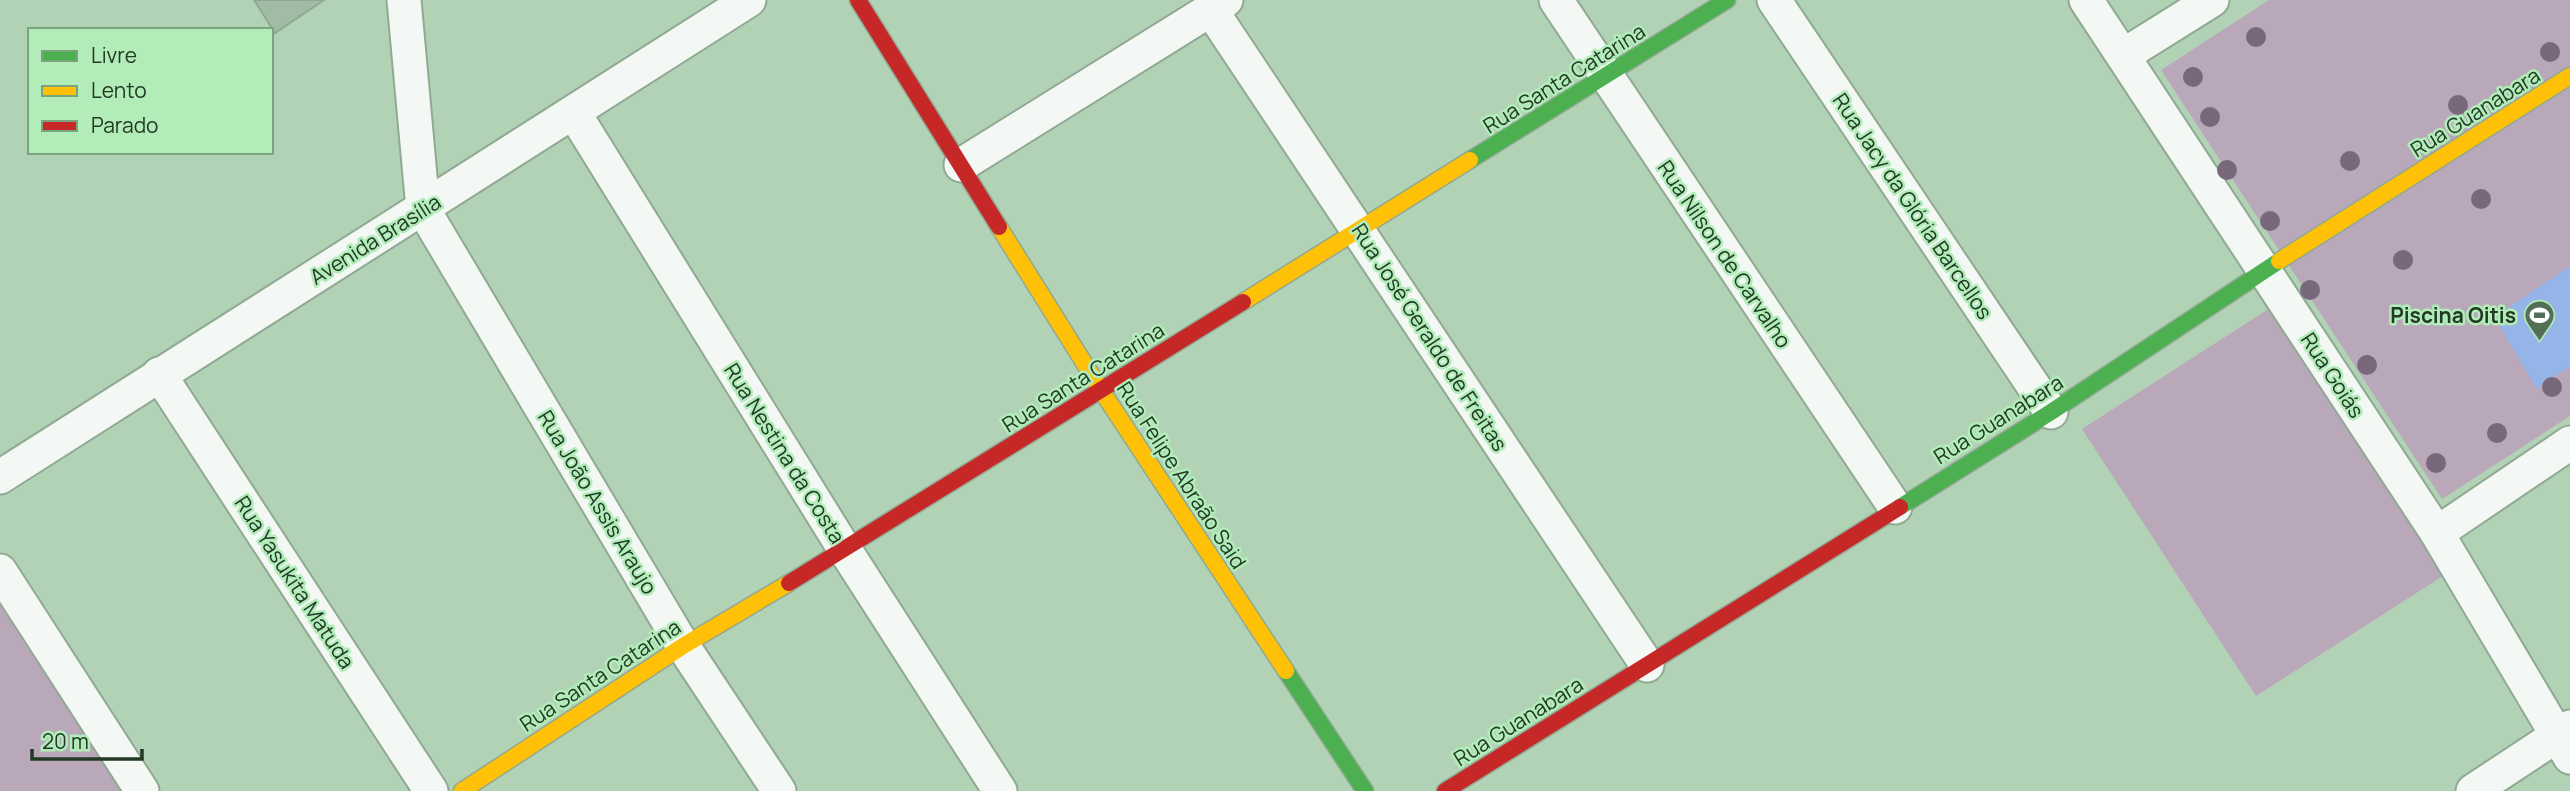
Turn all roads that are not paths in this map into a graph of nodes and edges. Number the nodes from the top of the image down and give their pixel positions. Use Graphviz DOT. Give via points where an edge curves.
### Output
graph roads {
  1 [pos="404,0"];
  2 [pos="749,0"];
  3 [pos="858,0"];
  4 [pos="1556,0"];
  5 [pos="1727,0"];
  6 [pos="1774,0"];
  7 [pos="2086,0"];
  8 [pos="2212,0"];
  9 [pos="1219,5"];
  10 [pos="2124,55"];
  11 [pos="2570,76"];
  12 [pos="1605,77"];
  13 [pos="574,113"];
  14 [pos="961,165"];
  15 [pos="423,209"];
  16 [pos="1360,231"];
  17 [pos="2265,270"];
  18 [pos="159,374"];
  19 [pos="1101,390"];
  20 [pos="2051,412"];
  21 [pos="2570,443"];
  22 [pos="0,477"];
  23 [pos="1895,507"];
  24 [pos="2437,533"];
  25 [pos="845,550"];
  26 [pos="0,571"];
  27 [pos="683,646"];
  28 [pos="1647,665"];
  29 [pos="2565,740"];
  30 [pos="142,791"];
  31 [pos="431,791"];
  32 [pos="462,791"];
  33 [pos="779,791"];
  34 [pos="1000,791"];
  35 [pos="1365,791"];
  36 [pos="1446,791"];
  37 [pos="2473,791"];
  1 -- 15 [label="street"];
  2 -- 13 [label="street, Avenida Brasília"];
  3 -- 14 [label="street, Rua Felipe Abraão Said"];
  4 -- 12 [label="street, Rua Nilson de Carvalho"];
  5 -- 12 [label="street, Rua Santa Catarina"];
  6 -- 20 [label="street, Rua Jacy da Glória Barcellos"];
  7 -- 10 [label="street, Rua Goiás"];
  8 -- 10 [label="street"];
  9 -- 14 [label="street"];
  9 -- 16 [label="street, Rua José Geraldo de Freitas"];
  10 -- 17 [label="street, Rua Goiás"];
  11 -- 17 [label="street, Rua Guanabara"];
  12 -- 16 [label="street, Rua Santa Catarina"];
  12 -- 23 [label="street, Rua Nilson de Carvalho"];
  13 -- 15 [label="street, Avenida Brasília"];
  13 -- 25 [label="street, Rua Nestina da Costa"];
  14 -- 19 [label="street, Rua Felipe Abraão Said"];
  15 -- 18 [label="street, Avenida Brasília"];
  15 -- 27 [label="street, Rua João Assis Araujo"];
  16 -- 19 [label="street, Rua Santa Catarina"];
  16 -- 28 [label="street, Rua José Geraldo de Freitas"];
  17 -- 20 [label="street, Rua Guanabara"];
  17 -- 24 [label="street, Rua Goiás"];
  18 -- 22 [label="street, Avenida Brasília"];
  18 -- 31 [label="street, Rua Yasukita Matuda"];
  19 -- 25 [label="street, Rua Santa Catarina"];
  19 -- 35 [label="street, Rua Felipe Abraão Said"];
  20 -- 23 [label="street, Rua Guanabara"];
  21 -- 24 [label="street"];
  23 -- 28 [label="street, Rua Guanabara"];
  24 -- 29 [label="street, Rua Goiás"];
  25 -- 27 [label="street, Rua Santa Catarina"];
  25 -- 34 [label="street, Rua Nestina da Costa"];
  26 -- 30 [label="street"];
  27 -- 32 [label="street, Rua Santa Catarina"];
  27 -- 33 [label="street, Rua João Assis Araujo"];
  28 -- 36 [label="street, Rua Guanabara"];
  29 -- 37 [label="street"];
}
